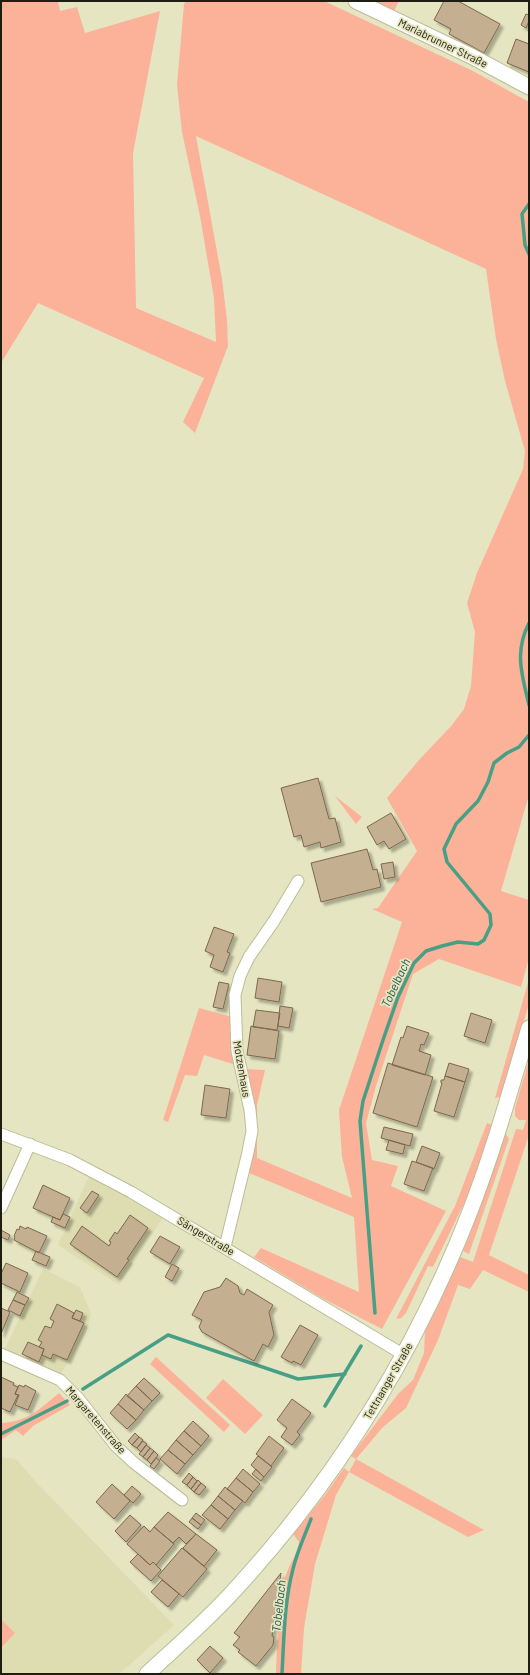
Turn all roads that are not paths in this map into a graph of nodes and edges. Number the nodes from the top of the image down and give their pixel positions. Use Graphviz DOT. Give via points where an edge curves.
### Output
graph roads {
  1 [pos="356,1"];
  2 [pos="529,87"];
  3 [pos="298,881"];
  4 [pos="529,1028"];
  5 [pos="1,1134"];
  6 [pos="30,1144"];
  7 [pos="1,1208"];
  8 [pos="225,1247"];
  9 [pos="1,1354"];
  10 [pos="404,1355"];
  11 [pos="182,1500"];
  12 [pos="147,1674"];
  1 -- 2 [label="main road, Mariabrunner Straße"];
  3 -- 8 [label="street, Motzenhaus" via="249,957 240,976 235,996 237,1051 252,1131"];
  4 -- 10 [label="main road, Tettnanger Straße" via="469,1214 434,1296"];
  5 -- 6 [label="street, Sängerstraße"];
  6 -- 7 [label="street"];
  6 -- 8 [label="street, Sängerstraße" via="114,1182"];
  8 -- 10 [label="street, Sängerstraße"];
  9 -- 11 [label="street, Margaretenstraße" via="60,1380 78,1398 116,1446"];
  10 -- 12 [label="main road, Tettnanger Straße" via="357,1432 299,1514 229,1596"];
}
